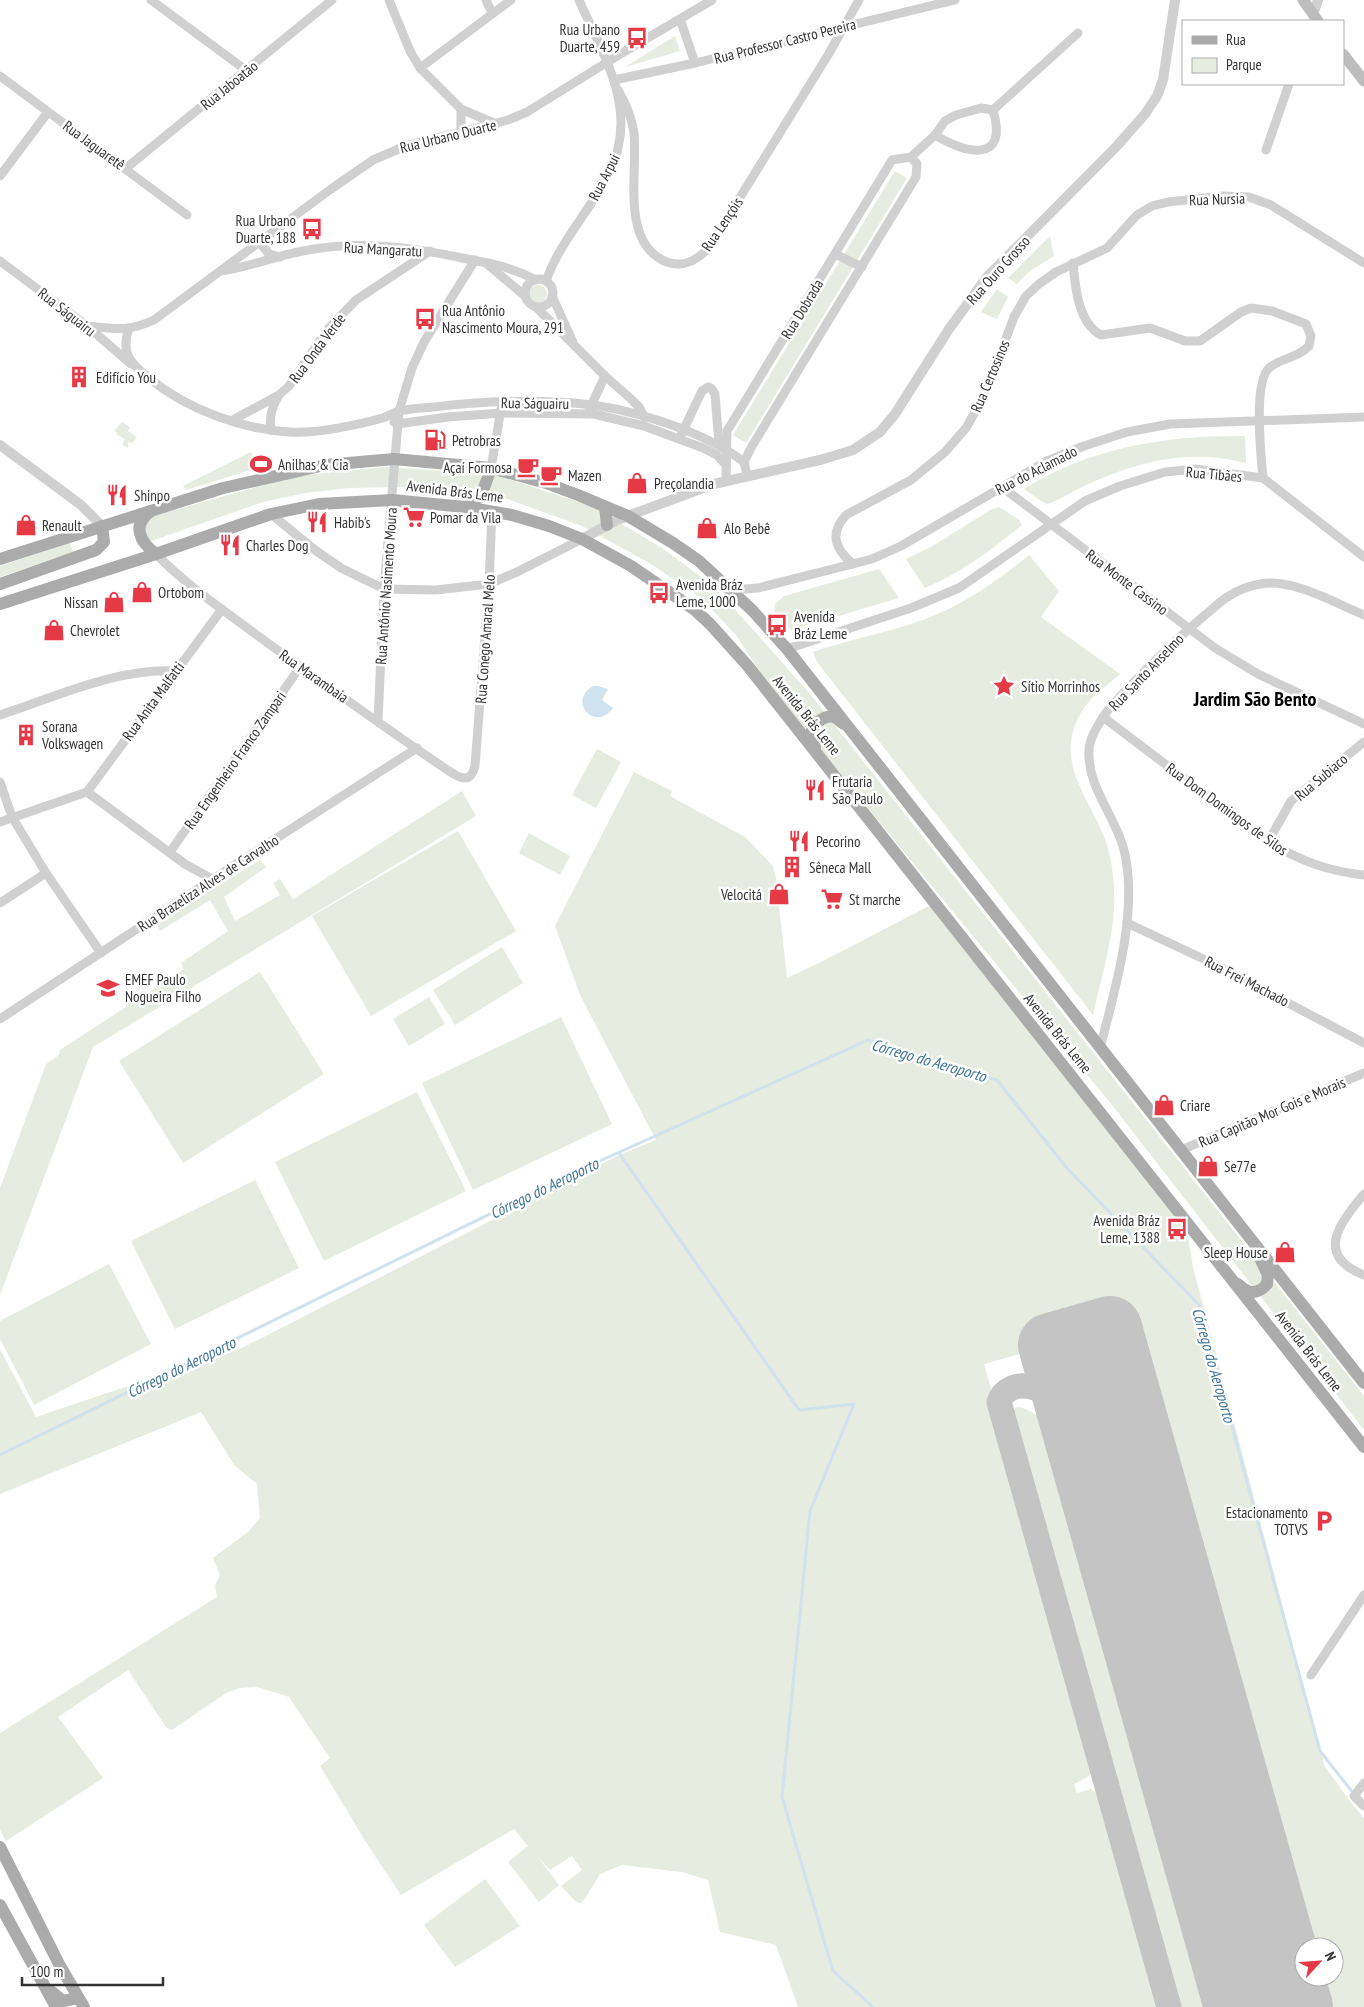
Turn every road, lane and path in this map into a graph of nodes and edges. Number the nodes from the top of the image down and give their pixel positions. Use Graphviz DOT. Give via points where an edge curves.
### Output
graph roads {
  1 [pos="151,0"];
  2 [pos="332,0"];
  3 [pos="389,0"];
  4 [pos="486,0"];
  5 [pos="510,0"];
  6 [pos="579,0"];
  7 [pos="712,0"];
  8 [pos="859,0"];
  9 [pos="955,0"];
  10 [pos="1176,0"];
  11 [pos="1303,0"];
  12 [pos="1318,0"];
  13 [pos="696,4"];
  14 [pos="492,13"];
  15 [pos="680,19"];
  16 [pos="1314,19"];
  17 [pos="846,26"];
  18 [pos="1078,33"];
  19 [pos="1344,55"];
  20 [pos="607,63"];
  21 [pos="695,63"];
  22 [pos="420,68"];
  23 [pos="247,71"];
  24 [pos="0,76"];
  25 [pos="614,80"];
  26 [pos="1364,81"];
  27 [pos="1289,85"];
  28 [pos="618,90"];
  29 [pos="461,109"];
  30 [pos="993,110"];
  31 [pos="48,112"];
  32 [pos="496,124"];
  33 [pos="461,132"];
  34 [pos="935,134"];
  35 [pos="1266,150"];
  36 [pos="911,157"];
  37 [pos="125,169"];
  38 [pos="0,176"];
  39 [pos="187,215"];
  40 [pos="258,242"];
  41 [pos="430,251"];
  42 [pos="835,254"];
  43 [pos="280,257"];
  44 [pos="475,260"];
  45 [pos="0,261"];
  46 [pos="486,263"];
  47 [pos="1073,263"];
  48 [pos="1364,263"];
  49 [pos="862,267"];
  50 [pos="221,271"];
  51 [pos="536,280"];
  52 [pos="546,282"];
  53 [pos="525,296"];
  54 [pos="552,296"];
  55 [pos="536,307"];
  56 [pos="88,326"];
  57 [pos="129,328"];
  58 [pos="575,347"];
  59 [pos="132,365"];
  60 [pos="604,376"];
  61 [pos="279,394"];
  62 [pos="501,402"];
  63 [pos="589,409"];
  64 [pos="399,411"];
  65 [pos="501,413"];
  66 [pos="645,416"];
  67 [pos="1364,417"];
  68 [pos="384,418"];
  69 [pos="231,420"];
  70 [pos="1259,420"];
  71 [pos="397,424"];
  72 [pos="644,426"];
  73 [pos="271,430"];
  74 [pos="681,435"];
  75 [pos="0,445"];
  76 [pos="723,447"];
  77 [pos="394,459"];
  78 [pos="744,462"];
  79 [pos="726,465"];
  80 [pos="491,468"];
  81 [pos="747,475"];
  82 [pos="1263,478"];
  83 [pos="726,480"];
  84 [pos="1002,487"];
  85 [pos="392,500"];
  86 [pos="605,506"];
  87 [pos="465,507"];
  88 [pos="158,508"];
  89 [pos="492,511"];
  90 [pos="271,514"];
  91 [pos="628,516"];
  92 [pos="607,525"];
  93 [pos="1050,525"];
  94 [pos="102,526"];
  95 [pos="582,539"];
  96 [pos="156,554"];
  97 [pos="1364,557"];
  98 [pos="0,559"];
  99 [pos="853,564"];
  100 [pos="0,584"];
  101 [pos="489,584"];
  102 [pos="726,586"];
  103 [pos="384,589"];
  104 [pos="0,604"];
  105 [pos="222,609"];
  106 [pos="1364,615"];
  107 [pos="1189,628"];
  108 [pos="787,649"];
  109 [pos="300,667"];
  110 [pos="175,671"];
  111 [pos="0,715"];
  112 [pos="1103,717"];
  113 [pos="378,721"];
  114 [pos="1364,724"];
  115 [pos="848,726"];
  116 [pos="1364,742"];
  117 [pos="417,748"];
  118 [pos="816,752"];
  119 [pos="475,766"];
  120 [pos="0,782"];
  121 [pos="86,792"];
  122 [pos="12,817"];
  123 [pos="0,822"];
  124 [pos="1268,842"];
  125 [pos="170,852"];
  126 [pos="46,873"];
  127 [pos="1364,875"];
  128 [pos="212,879"];
  129 [pos="0,903"];
  130 [pos="1127,923"];
  131 [pos="101,953"];
  132 [pos="0,1019"];
  133 [pos="1364,1043"];
  134 [pos="1100,1048"];
  135 [pos="1364,1073"];
  136 [pos="1181,1150"];
  137 [pos="1364,1194"];
  138 [pos="1249,1236"];
  139 [pos="1224,1270"];
  140 [pos="1364,1275"];
  141 [pos="1364,1382"];
  142 [pos="1364,1447"];
  143 [pos="1364,1595"];
  144 [pos="1311,1675"];
  145 [pos="1364,1782"];
  146 [pos="1364,1806"];
  147 [pos="0,1847"];
  148 [pos="0,1905"];
  149 [pos="44,1988"];
  150 [pos="81,2003"];
  151 [pos="56,2007"];
  1 -- 23 [label="street"];
  2 -- 23 [label="street, Rua Jaboatão"];
  3 -- 22 [label="street"];
  4 -- 14 [label="street"];
  5 -- 14 [label="street"];
  6 -- 20 [label="street, Rua Arpui"];
  7 -- 13 [label="street, Rua Urbano Duarte"];
  8 -- 17 [label="street, Rua Lençóis"];
  9 -- 17 [label="street, Rua Professor Castro Pereira"];
  10 -- 81 [label="street, Rua Ouro Grosso" via="1163,80 1145,114 987,277 880,432 853,450 835,457"];
  11 -- 16 [label="main road"];
  12 -- 16 [label="street"];
  13 -- 15 [label="street, Rua Urbano Duarte"];
  14 -- 22 [label="street"];
  15 -- 20 [label="street, Rua Urbano Duarte"];
  15 -- 21 [label="street"];
  17 -- 21 [label="street, Rua Professor Castro Pereira"];
  17 -- 28 [label="street, Rua Lençóis" via="708,249 689,263 675,264 661,259 647,247 638,229 634,209 634,134 629,112"];
  18 -- 30 [label="street"];
  19 -- 26 [label="main road"];
  20 -- 25 [label="street, Rua Arpui"];
  20 -- 32 [label="street, Rua Urbano Duarte" via="527,112"];
  21 -- 25 [label="street, Rua Professor Castro Pereira"];
  22 -- 29 [label="street"];
  23 -- 37 [label="street, Rua Jaboatão"];
  24 -- 31 [label="street, Rua Jaguaretê"];
  25 -- 28 [label="street, Rua Arpui"];
  27 -- 35 [label="street"];
  28 -- 52 [label="street, Rua Arpui" via="620,134 614,161 604,183 556,258"];
  29 -- 32 [label="street"];
  29 -- 33 [label="street"];
  30 -- 34 [label="street, Rua Dobrada" via="980,108 956,115 945,121"];
  30 -- 34 [label="street" via="997,133 988,148 978,151 960,148"];
  31 -- 37 [label="street, Rua Jaguaretê"];
  31 -- 38 [label="street"];
  32 -- 33 [label="street, Rua Urbano Duarte"];
  33 -- 40 [label="street, Rua Urbano Duarte" via="408,145 373,160"];
  34 -- 36 [label="street, Rua Dobrada"];
  36 -- 42 [label="street, Rua Dobrada" via="892,160"];
  36 -- 49 [label="street, Rua Dobrada" via="917,164 916,177"];
  37 -- 39 [label="street, Rua Jaguaretê"];
  40 -- 43 [label="street" via="268,254"];
  40 -- 50 [label="street, Rua Urbano Duarte"];
  41 -- 43 [label="street, Rua Mangaratu" via="365,245 304,250"];
  41 -- 44 [label="street, Rua Mangaratu"];
  41 -- 61 [label="street, Rua Onda Verde" via="356,300 328,329 289,386"];
  42 -- 49 [label="street"];
  42 -- 76 [label="street, Rua Dobrada" via="727,431"];
  43 -- 50 [label="street, Rua Mangaratu"];
  44 -- 46 [label="street, Rua Mangaratu"];
  44 -- 64 [label="street, Rua Antônio Nasimento Moura" via="424,342"];
  45 -- 56 [label="street, Rua Ságuairu"];
  46 -- 51 [label="street, Rua Mangaratu" via="514,269"];
  46 -- 53 [label="street, Rua Mangaratu"];
  47 -- 48 [label="street, Rua Nursia" via="1107,248 1137,215 1152,206 1237,196 1272,205"];
  47 -- 70 [label="street" via="1086,319 1101,335 1150,328 1185,341 1200,341 1251,308 1272,311 1306,324 1311,336 1309,346 1275,364 1262,379"];
  47 -- 99 [label="street, Rua Certosinos" via="1026,296 1014,317 986,394 966,428 911,480 846,515 840,522 835,538 844,556"];
  49 -- 78 [label="street, Rua Dobrada"];
  50 -- 57 [label="street, Rua Urbano Duarte" via="166,313"];
  51 -- 52 [label="street"];
  51 -- 53 [label="street" via="527,286"];
  52 -- 54 [label="street"];
  53 -- 55 [label="street"];
  54 -- 55 [label="street" via="546,305"];
  54 -- 58 [label="street"];
  55 -- 58 [label="street"];
  56 -- 57 [label="street, Rua Urbano Duarte"];
  56 -- 59 [label="street, Rua Ságuairu"];
  57 -- 59 [label="street" via="125,339"];
  58 -- 60 [label="street"];
  59 -- 69 [label="street, Rua Ságuairu" via="182,400"];
  60 -- 63 [label="street"];
  60 -- 66 [label="street"];
  61 -- 69 [label="street, Rua Onda Verde"];
  61 -- 73 [label="street, Rua Onda Verde" via="272,407"];
  62 -- 63 [label="street, Rua Ságuairu"];
  62 -- 64 [label="street, Rua Ságuairu"];
  62 -- 65 [label="street"];
  63 -- 65 [label="street, Rua Ságuairu"];
  63 -- 66 [label="street, Rua Ságuairu"];
  63 -- 72 [label="street, Rua Ságuairu"];
  64 -- 68 [label="street, Rua Ságuairu"];
  64 -- 71 [label="street, Rua Antônio Nasimento Moura"];
  65 -- 71 [label="street, Rua Ságuairu"];
  65 -- 80 [label="street"];
  66 -- 72 [label="street"];
  66 -- 74 [label="street, Rua Ságuairu"];
  67 -- 70 [label="street, Rua do Aclamado"];
  68 -- 71 [label="street"];
  68 -- 73 [label="street, Rua Ságuairu" via="306,431"];
  69 -- 73 [label="street, Rua Ságuairu"];
  70 -- 82 [label="street"];
  70 -- 84 [label="street, Rua do Aclamado" via="1170,424 1127,432 1047,461"];
  71 -- 77 [label="street, Rua Antônio Nasimento Moura"];
  72 -- 74 [label="street, Rua Ságuairu"];
  74 -- 76 [label="street, Rua Ságuairu"];
  74 -- 76 [label="street" via="702,391 708,387 715,394"];
  74 -- 79 [label="street, Rua Ságuairu" via="714,453"];
  75 -- 94 [label="street" via="81,505"];
  76 -- 78 [label="street, Rua Ságuairu"];
  76 -- 79 [label="street, Rua Dobrada"];
  77 -- 80 [label="main road, Avenida Brás Leme"];
  77 -- 85 [label="street, Rua Antônio Nasimento Moura"];
  77 -- 88 [label="main road, Avenida Brás Leme" via="325,465 223,488"];
  78 -- 81 [label="street"];
  79 -- 83 [label="street, Rua Dobrada"];
  80 -- 86 [label="main road, Avenida Brás Leme" via="546,483"];
  80 -- 87 [label="main road" via="481,495"];
  81 -- 83 [label="street, Rua Ouro Grosso"];
  82 -- 93 [label="street, Rua Tibães" via="1195,469 1165,472 1085,501"];
  82 -- 97 [label="street, Rua Tibães"];
  83 -- 91 [label="street, Rua Ouro Grosso"];
  84 -- 93 [label="street, Rua Monte Cassino"];
  84 -- 99 [label="street, Rua do Aclamado" via="901,546"];
  85 -- 87 [label="main road, Avenida Brás Leme"];
  85 -- 90 [label="main road, Avenida Brás Leme" via="319,504"];
  85 -- 103 [label="street, Rua Antônio Nasimento Moura"];
  86 -- 91 [label="main road, Avenida Brás Leme"];
  86 -- 92 [label="main road"];
  87 -- 89 [label="main road, Avenida Brás Leme"];
  88 -- 94 [label="main road, Avenida Brás Leme"];
  88 -- 96 [label="main road" via="143,518 139,528 146,546"];
  89 -- 95 [label="main road, Avenida Brás Leme"];
  89 -- 101 [label="street, Rua Conego Amaral Melo"];
  90 -- 96 [label="main road, Avenida Brás Leme"];
  90 -- 103 [label="street" via="341,568"];
  91 -- 92 [label="street, Rua Ouro Grosso"];
  91 -- 102 [label="main road, Avenida Brás Leme" via="674,543"];
  92 -- 95 [label="street, Rua Ouro Grosso"];
  93 -- 107 [label="street, Rua Monte Cassino"];
  93 -- 108 [label="street, Rua Tibães" via="959,588 911,608"];
  94 -- 98 [label="main road, Avenida Brás Leme"];
  94 -- 100 [label="main road" via="104,542 96,550"];
  95 -- 101 [label="street"];
  95 -- 118 [label="main road, Avenida Brás Leme" via="672,593 710,624"];
  96 -- 104 [label="main road, Avenida Brás Leme"];
  96 -- 105 [label="street, Rua Marambaia"];
  99 -- 102 [label="street, Rua do Aclamado" via="758,588"];
  101 -- 103 [label="street" via="436,590"];
  101 -- 119 [label="street, Rua Conego Amaral Melo"];
  102 -- 108 [label="main road, Avenida Brás Leme"];
  103 -- 113 [label="street, Rua Antônio Nasimento Moura"];
  105 -- 109 [label="street, Rua Marambaia"];
  105 -- 110 [label="street, Rua Anita Malfatti"];
  106 -- 107 [label="street, Rua Santo Anselmo" via="1287,585 1262,584 1227,597"];
  107 -- 112 [label="street, Rua Santo Anselmo"];
  107 -- 114 [label="street, Rua Monte Cassino" via="1258,674"];
  108 -- 115 [label="main road, Avenida Brás Leme"];
  109 -- 113 [label="street, Rua Marambaia"];
  109 -- 125 [label="street, Rua Engenheiro Franco Zampari"];
  110 -- 111 [label="street" via="151,670 119,676"];
  110 -- 121 [label="street, Rua Anita Malfatti"];
  112 -- 124 [label="street, Rua Dom Domingos de Silos"];
  112 -- 130 [label="street, Rua Santo Anselmo" via="1090,740 1090,763 1124,851"];
  113 -- 117 [label="street, Rua Marambaia"];
  115 -- 118 [label="main road" via="834,717 819,721 811,735"];
  115 -- 134 [label="main road, Avenida Brás Leme"];
  116 -- 124 [label="street, Rua Subiaco" via="1291,801"];
  117 -- 119 [label="street, Rua Marambaia" via="462,778 471,776"];
  117 -- 128 [label="street, Rua Brazeliza Alves de Carvalho"];
  118 -- 139 [label="main road, Avenida Brás Leme"];
  120 -- 122 [label="street"];
  121 -- 122 [label="street"];
  121 -- 125 [label="street"];
  122 -- 123 [label="street"];
  122 -- 126 [label="street"];
  124 -- 127 [label="street, Rua Dom Domingos de Silos" via="1310,864"];
  125 -- 128 [label="street"];
  126 -- 129 [label="street"];
  126 -- 131 [label="street"];
  128 -- 131 [label="street, Rua Brazeliza Alves de Carvalho"];
  130 -- 133 [label="street, Rua Frei Machado" via="1212,963"];
  130 -- 134 [label="street, Rua Santo Anselmo"];
  131 -- 132 [label="street, Rua Brazeliza Alves de Carvalho"];
  134 -- 136 [label="main road, Avenida Brás Leme"];
  135 -- 136 [label="street, Rua Capitão Mor Gois e Morais"];
  136 -- 138 [label="main road, Avenida Brás Leme"];
  137 -- 140 [label="street" via="1338,1228 1336,1246 1344,1263"];
  138 -- 139 [label="main road" via="1268,1275 1267,1284 1254,1292 1244,1290"];
  138 -- 141 [label="main road, Avenida Brás Leme"];
  139 -- 142 [label="main road, Avenida Brás Leme"];
  143 -- 144 [label="street"];
  145 -- 146 [label="street" via="1354,1796"];
  147 -- 150 [label="main road"];
  148 -- 149 [label="main road"];
  149 -- 150 [label="main road" via="63,2001"];
  149 -- 151 [label="main road"];
}
